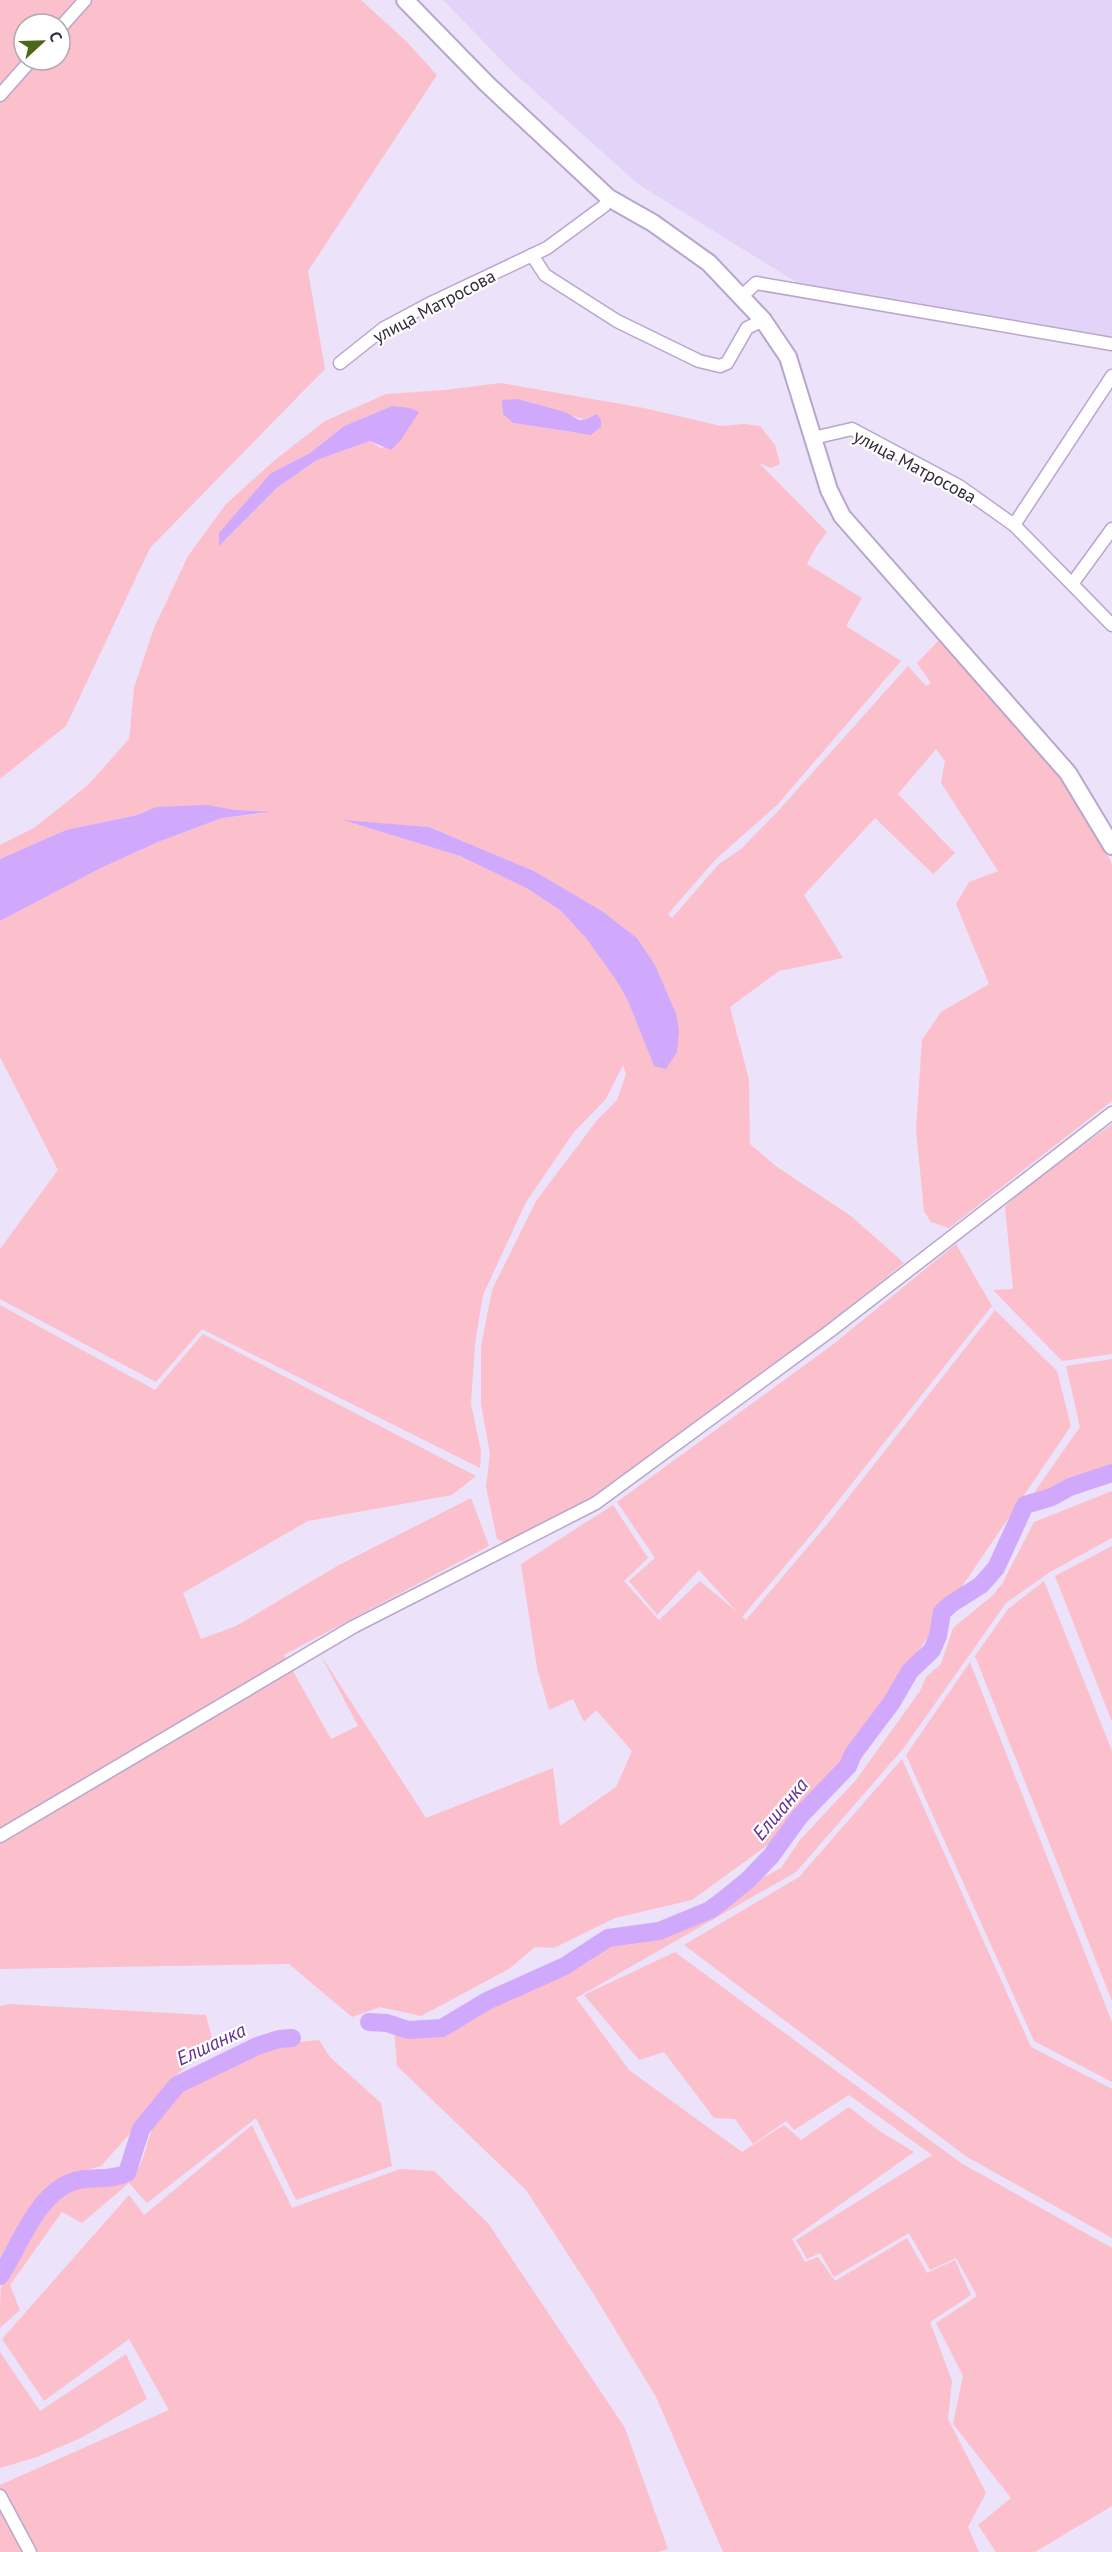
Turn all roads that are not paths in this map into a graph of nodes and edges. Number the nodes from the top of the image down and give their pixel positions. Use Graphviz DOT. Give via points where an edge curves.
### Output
graph roads {
  1 [pos="85,0"];
  2 [pos="405,0"];
  3 [pos="72,15"];
  4 [pos="20,72"];
  5 [pos="0,95"];
  6 [pos="609,198"];
  7 [pos="532,255"];
  8 [pos="742,296"];
  9 [pos="763,320"];
  10 [pos="1112,344"];
  11 [pos="339,363"];
  12 [pos="1112,376"];
  13 [pos="813,438"];
  14 [pos="1014,525"];
  15 [pos="1112,529"];
  16 [pos="1072,584"];
  17 [pos="1112,625"];
  18 [pos="1112,846"];
  19 [pos="1112,1113"];
  20 [pos="0,1836"];
  21 [pos="0,2496"];
  22 [pos="30,2552"];
  1 -- 3 [label="street"];
  2 -- 6 [label="main road" via="487,84"];
  4 -- 5 [label="street"];
  6 -- 7 [label="street, улица Матросова" via="604,206"];
  6 -- 8 [label="main road" via="653,223 709,263"];
  7 -- 9 [label="street" via="545,275 618,321 699,361 720,366 727,363 747,328"];
  7 -- 11 [label="street, улица Матросова" via="384,328"];
  8 -- 9 [label="main road"];
  8 -- 10 [label="street" via="756,283"];
  9 -- 13 [label="main road" via="788,357"];
  12 -- 14 [label="street"];
  13 -- 14 [label="street, улица Матросова" via="852,429 959,486"];
  13 -- 18 [label="main road" via="829,490 842,516 1068,773"];
  14 -- 16 [label="street, улица Матросова"];
  15 -- 16 [label="street"];
  16 -- 17 [label="street, улица Матросова"];
  19 -- 20 [label="street" via="830,1331 596,1503 353,1627"];
  21 -- 22 [label="street"];
}
